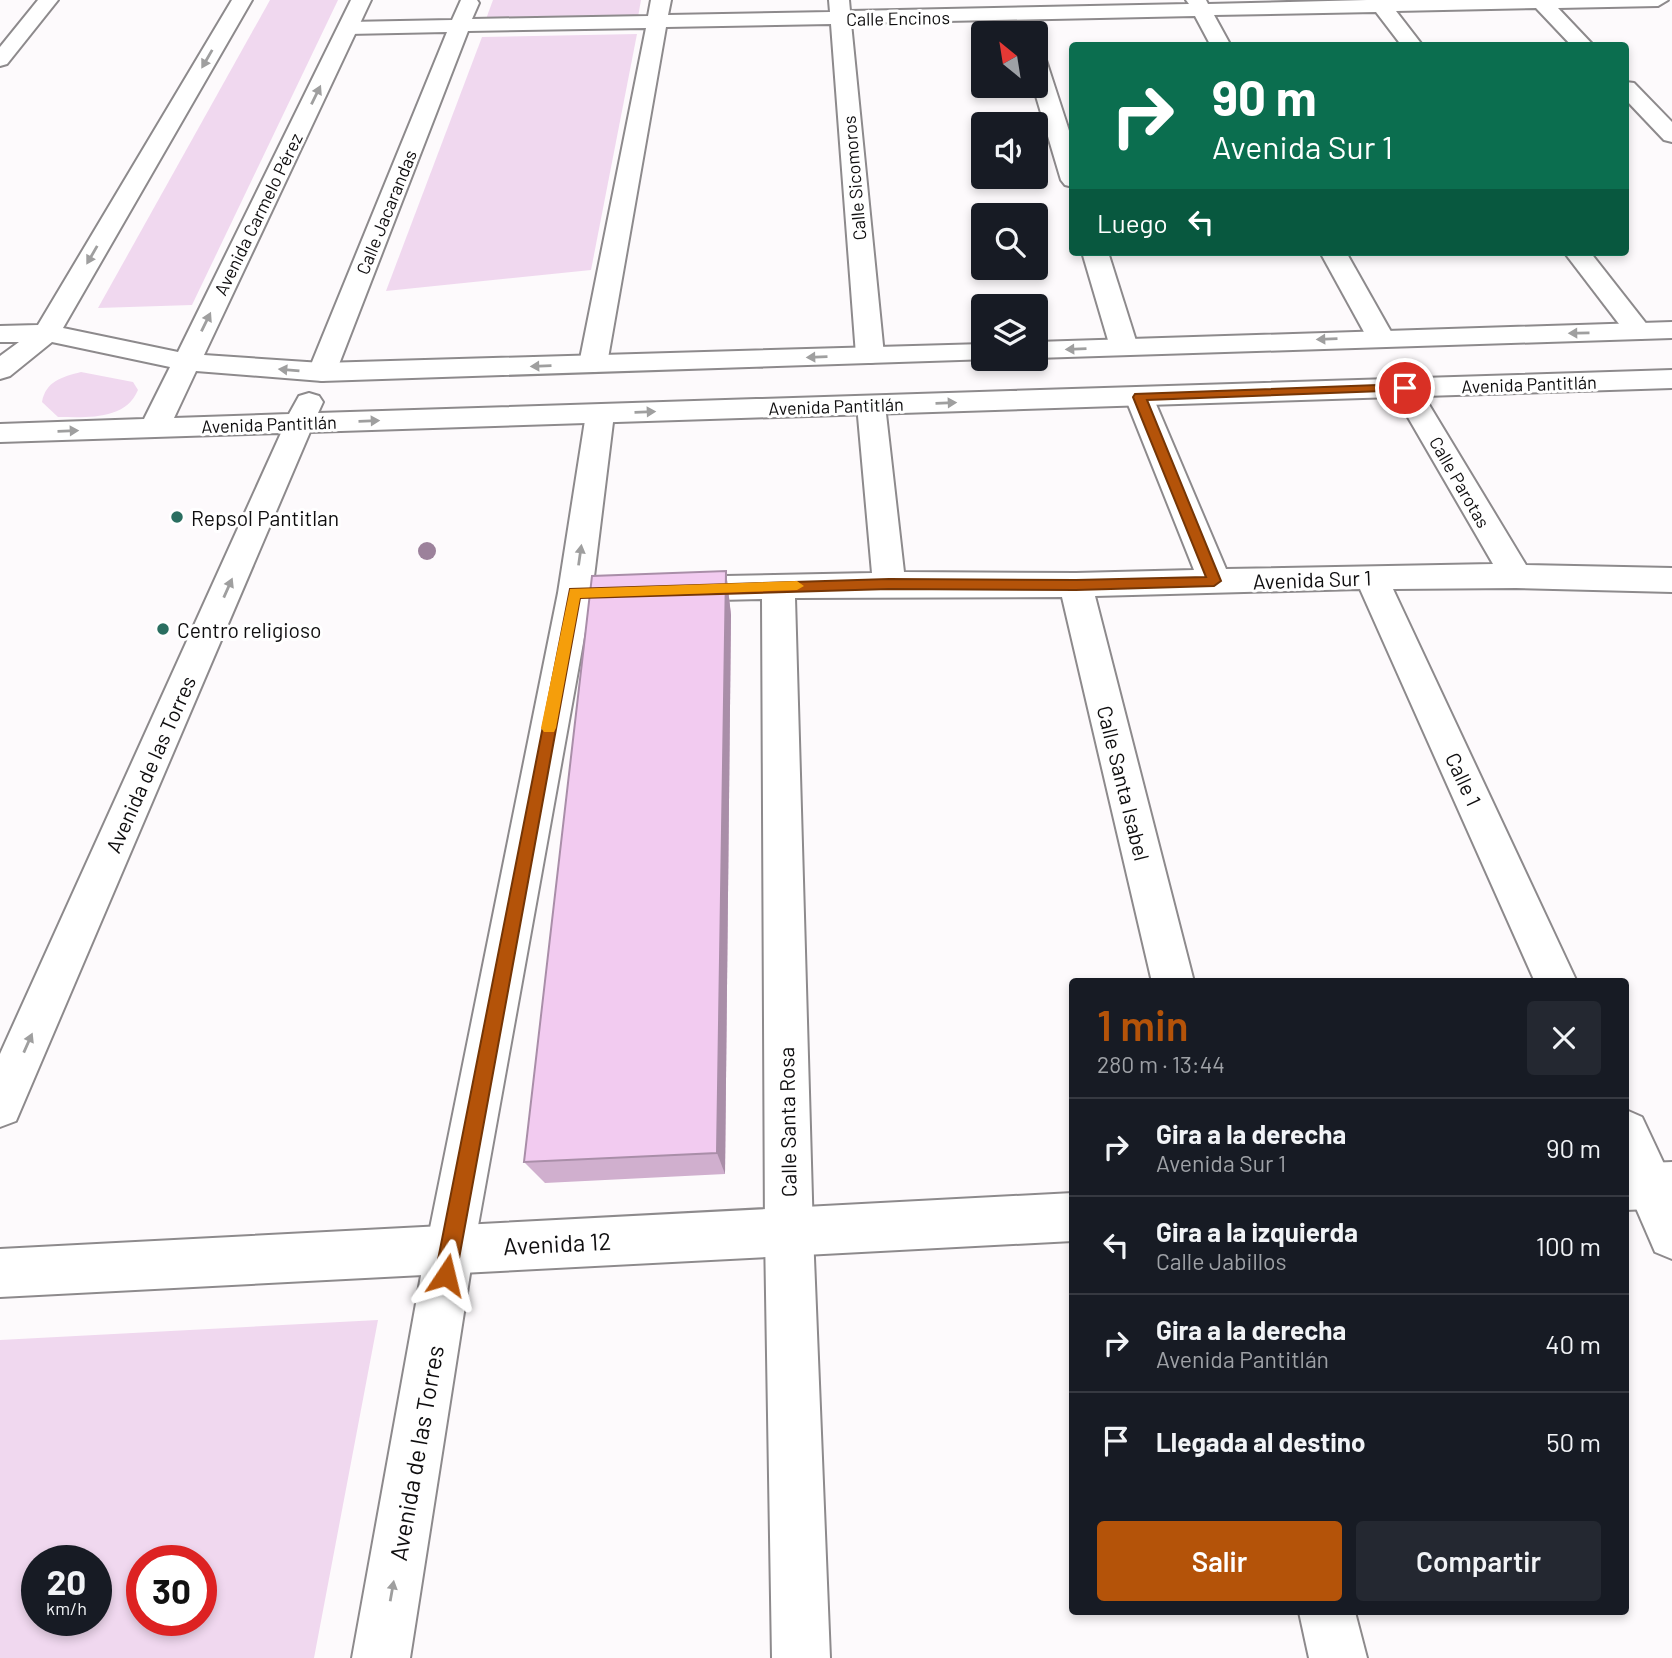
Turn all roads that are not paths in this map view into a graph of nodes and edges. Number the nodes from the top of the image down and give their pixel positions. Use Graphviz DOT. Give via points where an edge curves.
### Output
graph roads {
  1 [pos="48,0"];
  2 [pos="242,0"];
  3 [pos="361,0"];
  4 [pos="470,0"];
  5 [pos="1658,0"];
  6 [pos="1540,1"];
  7 [pos="1379,3"];
  8 [pos="1199,6"];
  9 [pos="840,10"];
  10 [pos="659,11"];
  11 [pos="1023,16"];
  12 [pos="459,26"];
  13 [pos="348,28"];
  14 [pos="1219,42"];
  15 [pos="1410,42"];
  16 [pos="1580,42"];
  17 [pos="0,60"];
  18 [pos="1629,91"];
  19 [pos="1048,98"];
  20 [pos="1672,135"];
  21 [pos="1069,167"];
  22 [pos="1096,256"];
  23 [pos="1335,256"];
  24 [pos="1580,256"];
  25 [pos="1672,330"];
  26 [pos="1639,331"];
  27 [pos="47,333"];
  28 [pos="0,334"];
  29 [pos="1380,337"];
  30 [pos="1124,347"];
  31 [pos="1048,350"];
  32 [pos="971,352"];
  33 [pos="870,355"];
  34 [pos="187,362"];
  35 [pos="593,364"];
  36 [pos="0,370"];
  37 [pos="322,372"];
  38 [pos="1672,379"];
  39 [pos="1405,388"];
  40 [pos="1139,397"];
  41 [pos="871,405"];
  42 [pos="600,414"];
  43 [pos="300,423"];
  44 [pos="155,428"];
  45 [pos="0,433"];
  46 [pos="1516,576"];
  47 [pos="1371,577"];
  48 [pos="1672,580"];
  49 [pos="1214,581"];
  50 [pos="889,584"];
  51 [pos="1076,585"];
  52 [pos="778,586"];
  53 [pos="642,590"];
  54 [pos="1172,978"];
  55 [pos="1554,978"];
  56 [pos="0,1105"];
  57 [pos="1629,1140"];
  58 [pos="1649,1186"];
  59 [pos="1069,1217"];
  60 [pos="789,1233"];
  61 [pos="1672,1235"];
  62 [pos="450,1248"];
  63 [pos="0,1273"];
  64 [pos="1328,1615"];
  65 [pos="381,1658"];
  66 [pos="801,1658"];
  67 [pos="1338,1658"];
  1 -- 17 [label="street"];
  2 -- 27 [label="street, one-way"];
  3 -- 13 [label="street, Avenida Carmelo Pérez"];
  4 -- 12 [label="street, Calle Jacarandas"];
  5 -- 6 [label="street, Calle Encinos"];
  6 -- 7 [label="street, Calle Encinos"];
  6 -- 16 [label="street"];
  7 -- 8 [label="street, Calle Encinos"];
  7 -- 15 [label="street"];
  8 -- 11 [label="street, Calle Encinos"];
  8 -- 14 [label="street"];
  9 -- 10 [label="street, Calle Encinos"];
  9 -- 11 [label="street, Calle Encinos"];
  9 -- 33 [label="street, Calle Sicomoros"];
  10 -- 12 [label="street, Calle Encinos"];
  10 -- 35 [label="street"];
  12 -- 13 [label="street, Calle Encinos"];
  12 -- 37 [label="street, Calle Jacarandas"];
  34 -- 13 [label="street, Avenida Carmelo Pérez, one-way"];
  18 -- 20 [label="street"];
  19 -- 21 [label="street"];
  22 -- 30 [label="street"];
  23 -- 29 [label="street"];
  24 -- 26 [label="street"];
  25 -- 26 [label="street"];
  26 -- 29 [label="street, one-way"];
  27 -- 28 [label="street"];
  27 -- 34 [label="street"];
  27 -- 36 [label="street"];
  29 -- 30 [label="street, one-way"];
  30 -- 31 [label="street, one-way"];
  32 -- 33 [label="street"];
  33 -- 35 [label="street, one-way"];
  37 -- 34 [label="street, one-way"];
  34 -- 44 [label="street, Avenida Carmelo Pérez"];
  35 -- 37 [label="street, one-way"];
  37 -- 43 [label="street, Calle Jacarandas"];
  38 -- 39 [label="street, Avenida Pantitlán"];
  39 -- 40 [label="street, Avenida Pantitlán"];
  39 -- 46 [label="street, Calle Parotas"];
  41 -- 40 [label="street, Avenida Pantitlán, one-way"];
  40 -- 49 [label="street"];
  42 -- 41 [label="street, Avenida Pantitlán, one-way"];
  41 -- 50 [label="street"];
  43 -- 42 [label="street, Avenida Pantitlán, one-way"];
  62 -- 42 [label="street, one-way" via="588,592"];
  43 -- 44 [label="street, Avenida Pantitlán"];
  56 -- 43 [label="street, Avenida de las Torres, one-way"];
  45 -- 44 [label="street, Avenida Pantitlán, one-way"];
  46 -- 47 [label="street, Avenida Sur 1"];
  46 -- 48 [label="street, Avenida Sur 1"];
  47 -- 49 [label="street, Avenida Sur 1"];
  47 -- 55 [label="street, Calle 1"];
  49 -- 51 [label="street, Avenida Sur 1"];
  50 -- 51 [label="street, Avenida Sur 1"];
  50 -- 52 [label="street, Avenida Sur 1"];
  51 -- 54 [label="street, Calle Santa Isabel"];
  52 -- 53 [label="street, Avenida Sur 1"];
  52 -- 60 [label="street, Calle Santa Rosa"];
  57 -- 58 [label="street"];
  58 -- 61 [label="street"];
  59 -- 60 [label="street, Avenida 12"];
  60 -- 62 [label="street, Avenida 12"];
  60 -- 66 [label="street, Calle Santa Rosa"];
  62 -- 63 [label="street, Avenida 12"];
  65 -- 62 [label="street, Avenida de las Torres, one-way"];
  64 -- 67 [label="street"];
}
